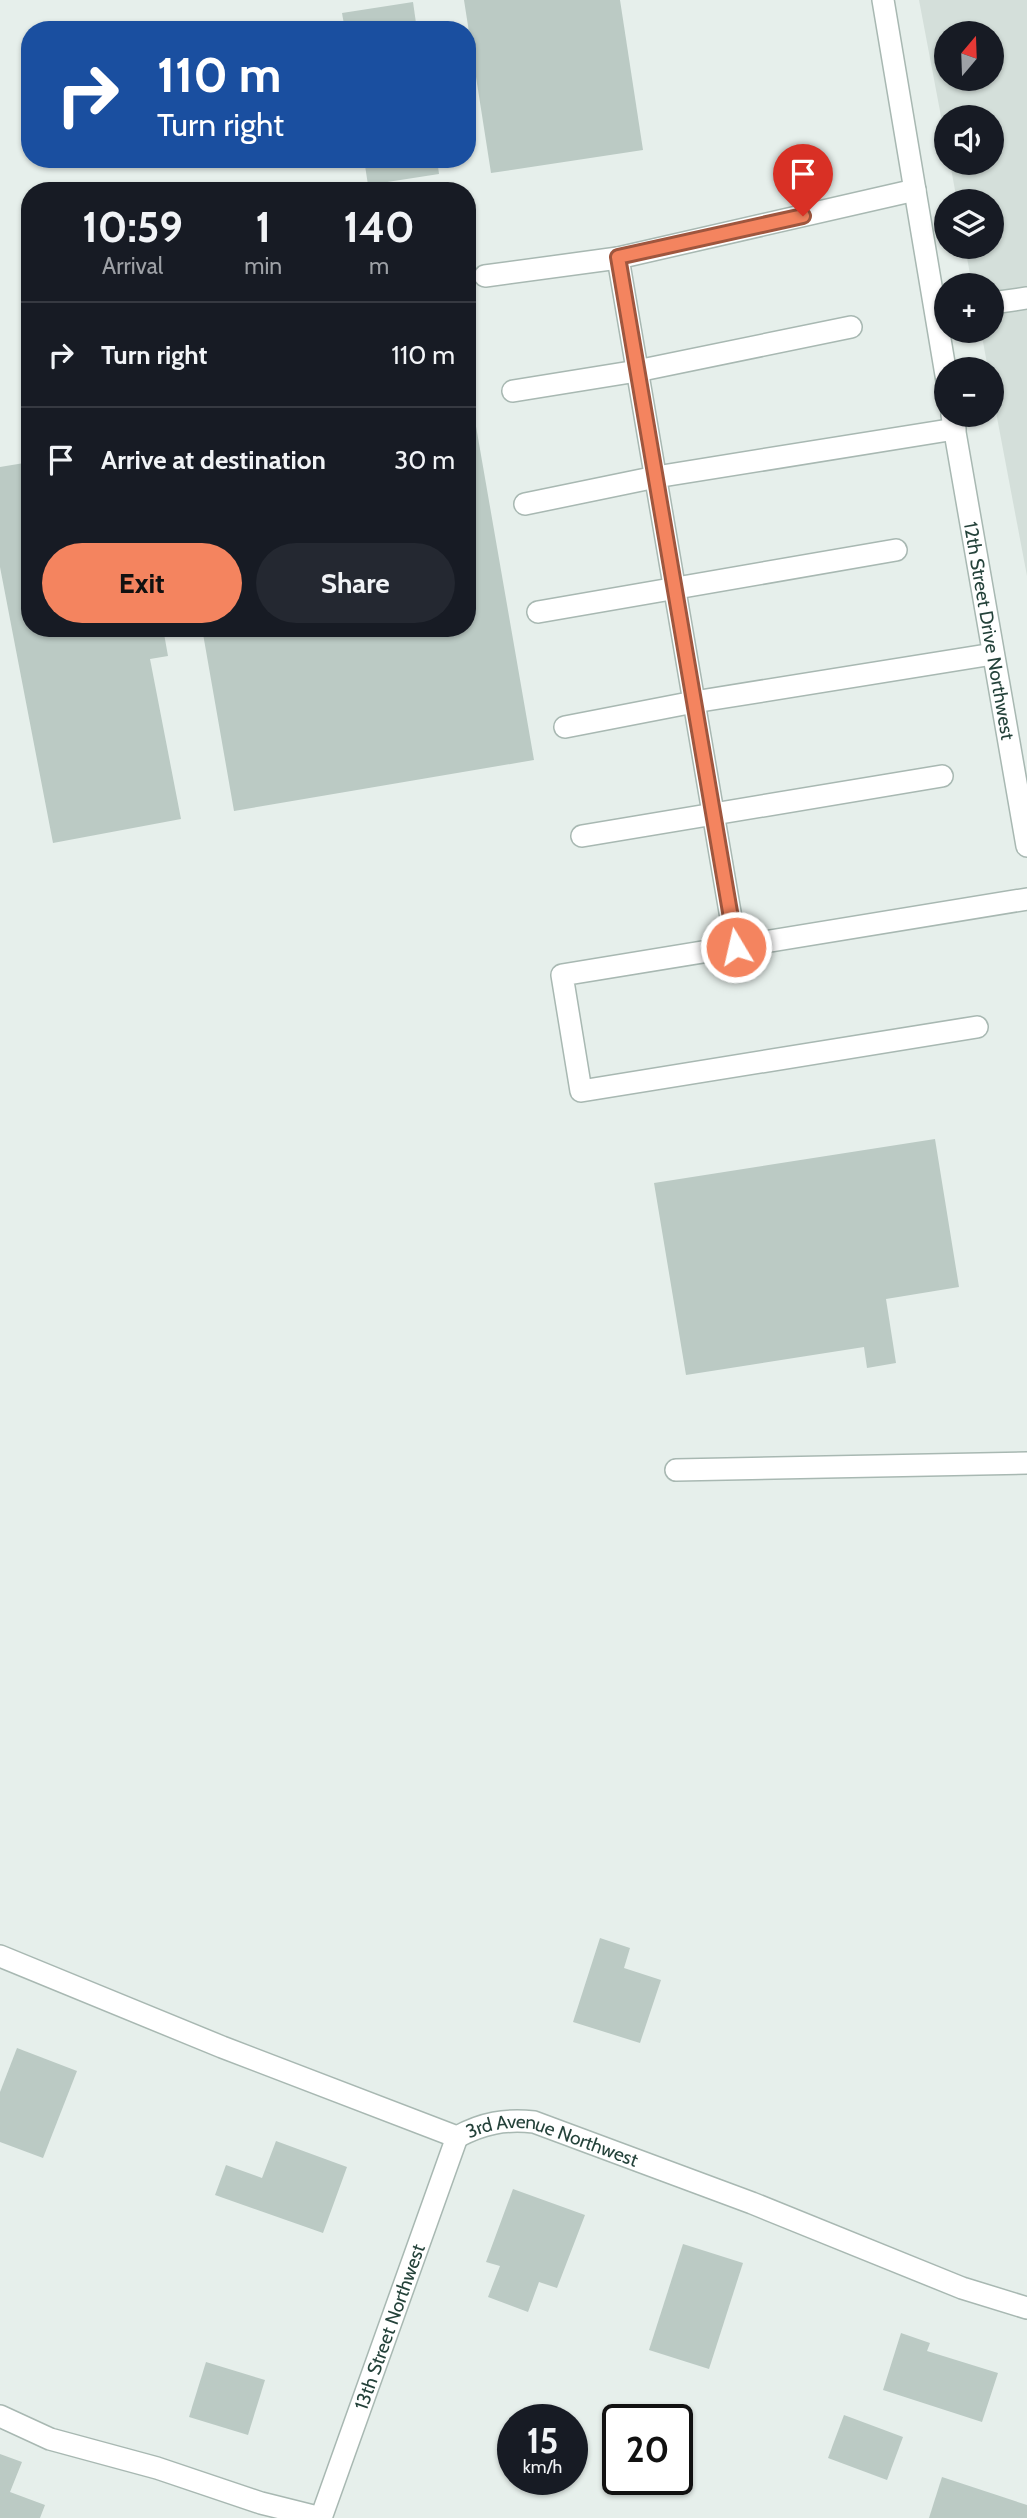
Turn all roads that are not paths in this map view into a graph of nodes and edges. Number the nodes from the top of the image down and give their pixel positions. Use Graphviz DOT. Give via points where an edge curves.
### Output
graph roads {
  1 [pos="883,0"];
  2 [pos="915,190"];
  3 [pos="618,257"];
  4 [pos="485,276"];
  5 [pos="934,277"];
  6 [pos="1027,298"];
  7 [pos="1004,301"];
  8 [pos="850,327"];
  9 [pos="637,371"];
  10 [pos="513,391"];
  11 [pos="934,426"];
  12 [pos="954,427"];
  13 [pos="656,477"];
  14 [pos="525,504"];
  15 [pos="896,550"];
  16 [pos="675,588"];
  17 [pos="538,612"];
  18 [pos="993,654"];
  19 [pos="694,702"];
  20 [pos="565,727"];
  21 [pos="942,776"];
  22 [pos="713,814"];
  23 [pos="582,836"];
  24 [pos="1027,846"];
  25 [pos="1027,899"];
  26 [pos="736,947"];
  27 [pos="978,1027"];
  28 [pos="1027,1463"];
  29 [pos="676,1470"];
  30 [pos="0,1956"];
  31 [pos="457,2137"];
  32 [pos="1027,2308"];
  33 [pos="0,2416"];
  34 [pos="321,2518"];
  1 -- 2 [label="street"];
  2 -- 3 [label="street"];
  2 -- 5 [label="street"];
  3 -- 4 [label="street"];
  3 -- 9 [label="street"];
  6 -- 7 [label="street"];
  8 -- 9 [label="street"];
  9 -- 10 [label="street"];
  9 -- 13 [label="street"];
  11 -- 13 [label="street"];
  12 -- 18 [label="street, 12th Street Drive Northwest"];
  13 -- 14 [label="street"];
  13 -- 16 [label="street"];
  15 -- 16 [label="street"];
  16 -- 17 [label="street"];
  16 -- 19 [label="street"];
  18 -- 19 [label="street"];
  18 -- 24 [label="street, 12th Street Drive Northwest"];
  19 -- 20 [label="street"];
  19 -- 22 [label="street"];
  21 -- 22 [label="street"];
  22 -- 23 [label="street"];
  22 -- 26 [label="street"];
  25 -- 26 [label="street"];
  26 -- 27 [label="street" via="562,975 581,1091"];
  28 -- 29 [label="street"];
  30 -- 31 [label="street, 3rd Avenue Northwest" via="222,2048"];
  31 -- 32 [label="street, 3rd Avenue Northwest" via="494,2121 534,2122 962,2288"];
  31 -- 34 [label="street, 13th Street Northwest"];
  33 -- 34 [label="street" via="50,2439"];
}
